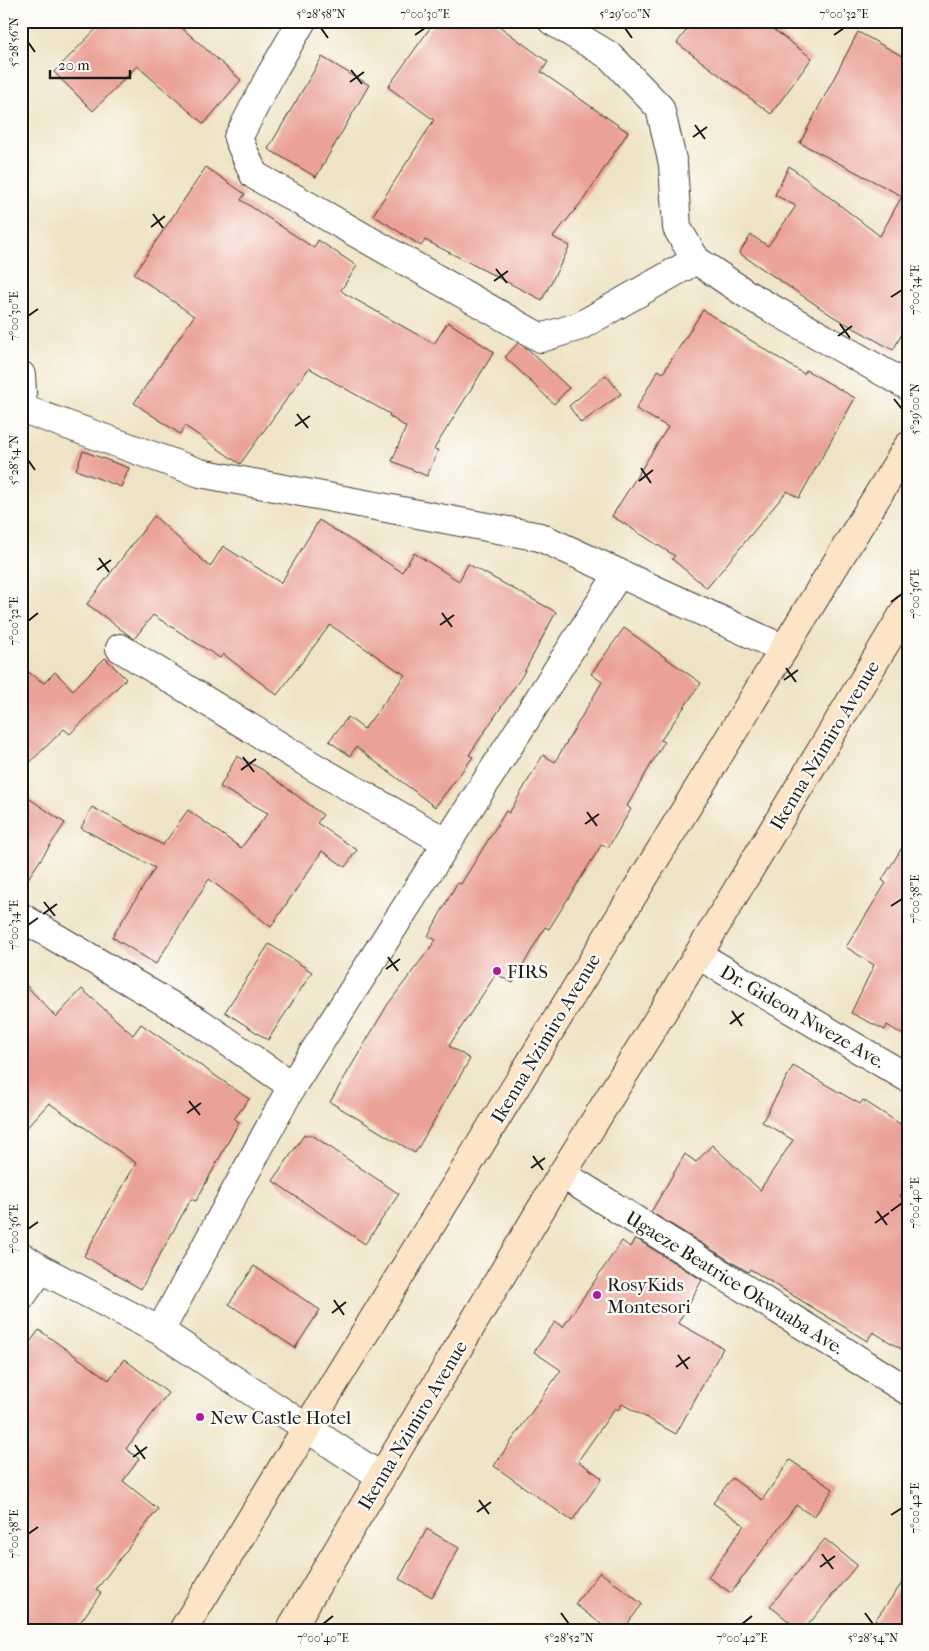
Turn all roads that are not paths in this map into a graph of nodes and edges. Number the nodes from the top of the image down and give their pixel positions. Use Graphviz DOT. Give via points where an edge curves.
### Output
graph roads {
  1 [pos="302,21"];
  2 [pos="552,21"];
  3 [pos="696,260"];
  4 [pos="21,375"];
  5 [pos="908,386"];
  6 [pos="22,410"];
  7 [pos="908,446"];
  8 [pos="619,573"];
  9 [pos="908,606"];
  10 [pos="120,648"];
  11 [pos="784,649"];
  12 [pos="446,842"];
  13 [pos="21,917"];
  14 [pos="698,955"];
  15 [pos="908,1078"];
  16 [pos="292,1086"];
  17 [pos="562,1174"];
  18 [pos="31,1262"];
  19 [pos="21,1297"];
  20 [pos="160,1331"];
  21 [pos="908,1391"];
  22 [pos="306,1428"];
  23 [pos="381,1477"];
  24 [pos="183,1630"];
  25 [pos="290,1630"];
  1 -- 3 [label="street" via="238,138 254,175 541,338 580,326"];
  2 -- 3 [label="street" via="610,56 660,108 674,164 677,228"];
  3 -- 5 [label="street" via="748,295"];
  4 -- 6 [label="street"];
  6 -- 8 [label="street" via="200,473 540,537"];
  7 -- 11 [label="street, Ikenna Nzimiro Avenue"];
  8 -- 11 [label="street"];
  8 -- 12 [label="street"];
  9 -- 14 [label="street, Ikenna Nzimiro Avenue"];
  10 -- 12 [label="street" via="314,767"];
  11 -- 22 [label="street, Ikenna Nzimiro Avenue"];
  12 -- 16 [label="street"];
  13 -- 16 [label="street" via="199,1022"];
  14 -- 15 [label="street, Dr. Gideon Nweze Ave."];
  14 -- 17 [label="street, Ikenna Nzimiro Avenue"];
  16 -- 20 [label="street"];
  17 -- 21 [label="street, Ugaeze Beatrice Okwuaba Ave."];
  17 -- 23 [label="street, Ikenna Nzimiro Avenue"];
  18 -- 19 [label="street"];
  18 -- 20 [label="street"];
  20 -- 22 [label="street"];
  22 -- 23 [label="street"];
  22 -- 24 [label="street, Ikenna Nzimiro Avenue"];
  23 -- 25 [label="street, Ikenna Nzimiro Avenue"];
}
